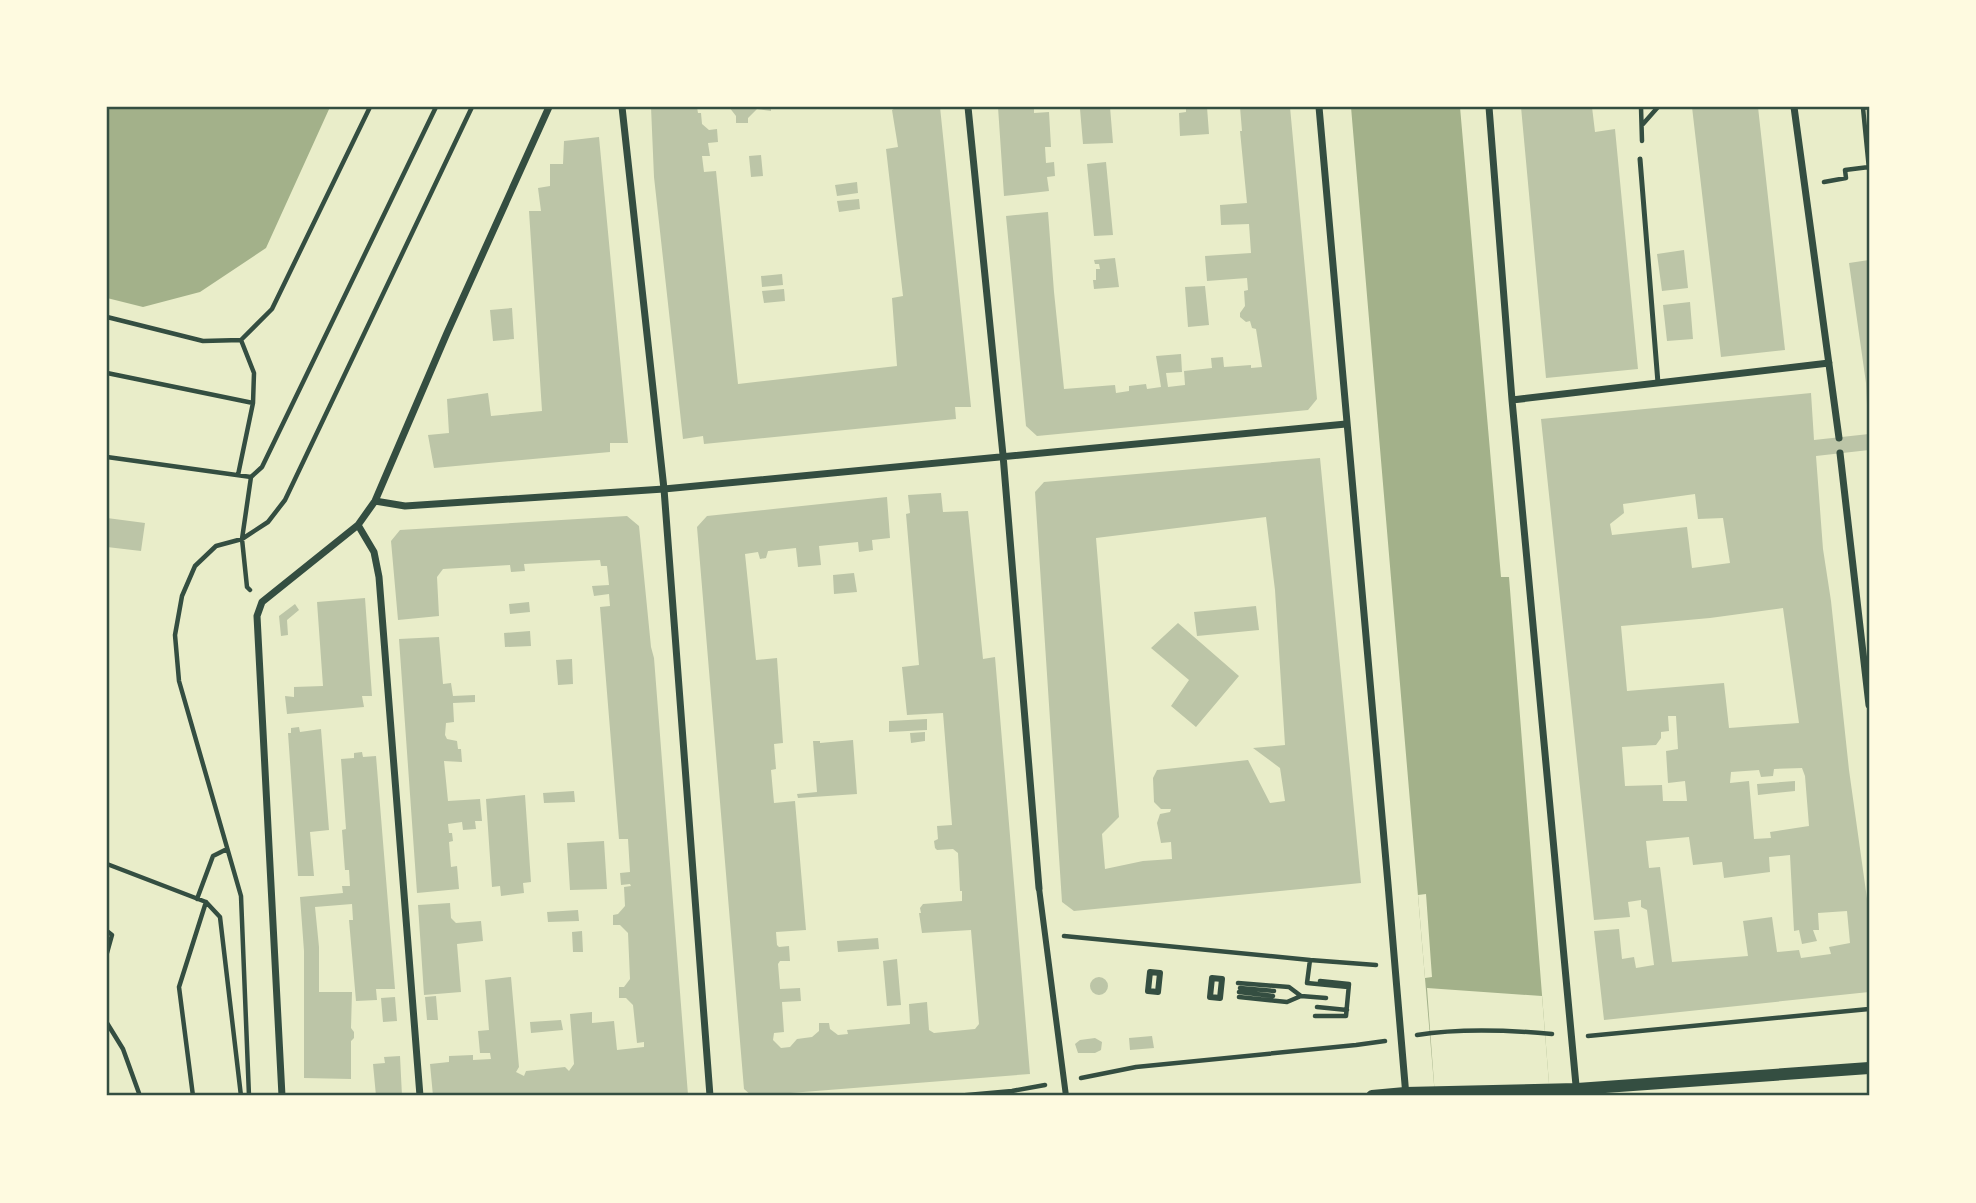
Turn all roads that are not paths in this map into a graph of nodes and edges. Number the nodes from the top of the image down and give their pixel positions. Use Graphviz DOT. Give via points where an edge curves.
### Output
graph roads {
  1 [pos="549,107"];
  2 [pos="622,107"];
  3 [pos="968,107"];
  4 [pos="1319,107"];
  5 [pos="1489,107"];
  6 [pos="1794,107"];
  7 [pos="1640,159"];
  8 [pos="1829,363"];
  9 [pos="1658,383"];
  10 [pos="1513,400"];
  11 [pos="1346,424"];
  12 [pos="1839,438"];
  13 [pos="1840,453"];
  14 [pos="1003,455"];
  15 [pos="664,489"];
  16 [pos="375,501"];
  17 [pos="358,525"];
  18 [pos="1869,705"];
  19 [pos="1039,888"];
  20 [pos="1869,1068"];
  21 [pos="1573,1092"];
  22 [pos="1405,1095"];
  23 [pos="282,1096"];
  24 [pos="420,1096"];
  25 [pos="710,1096"];
  26 [pos="1066,1096"];
  27 [pos="1373,1096"];
  1 -- 16 [label="street"];
  2 -- 15 [label="street"];
  3 -- 14 [label="street"];
  4 -- 11 [label="street"];
  5 -- 10 [label="street"];
  6 -- 8 [label="street"];
  7 -- 9 [label="lane"];
  8 -- 9 [label="street"];
  8 -- 12 [label="street"];
  9 -- 10 [label="street"];
  10 -- 21 [label="street" via="1573,1036"];
  11 -- 14 [label="street"];
  11 -- 22 [label="street"];
  13 -- 18 [label="street"];
  14 -- 15 [label="street"];
  14 -- 19 [label="street"];
  15 -- 16 [label="street" via="405,506"];
  15 -- 25 [label="street"];
  16 -- 17 [label="street"];
  17 -- 23 [label="street" via="262,602 257,616"];
  17 -- 24 [label="street" via="374,552 379,577"];
  19 -- 26 [label="street"];
  20 -- 21 [label="street"];
  21 -- 22 [label="street"];
  22 -- 27 [label="street"];
}
